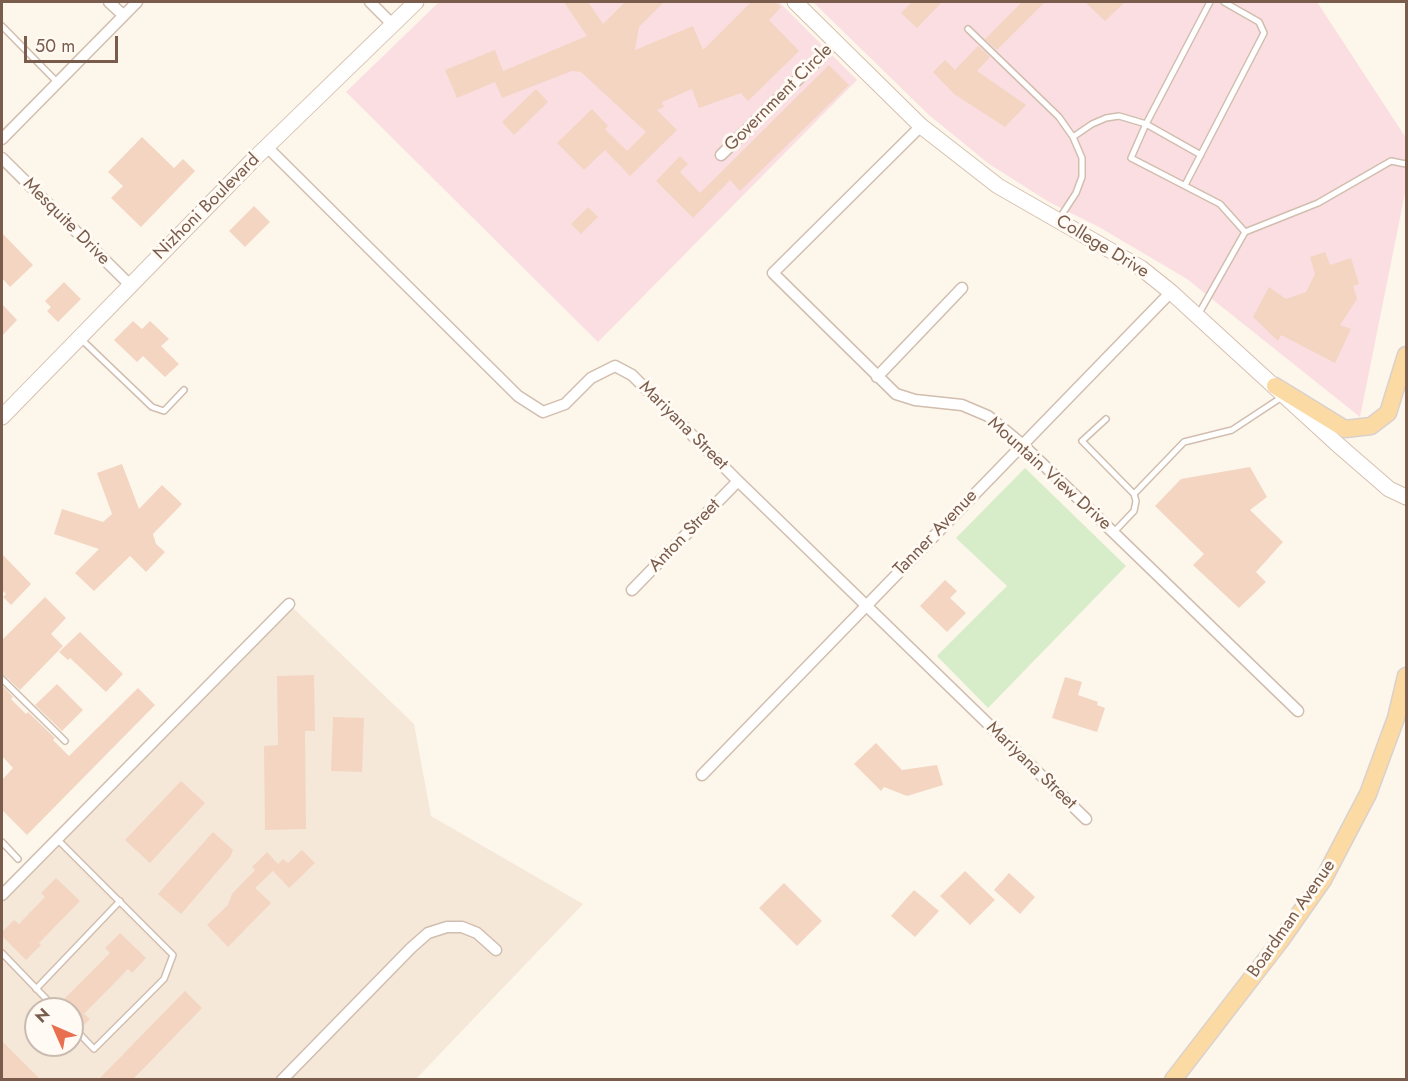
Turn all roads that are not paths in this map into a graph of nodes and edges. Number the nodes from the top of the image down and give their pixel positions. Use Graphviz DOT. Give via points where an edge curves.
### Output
graph roads {
  1 [pos="109,2"];
  2 [pos="137,2"];
  3 [pos="370,2"];
  4 [pos="416,2"];
  5 [pos="795,2"];
  6 [pos="1210,2"];
  7 [pos="1224,2"];
  8 [pos="123,15"];
  9 [pos="393,25"];
  10 [pos="2,26"];
  11 [pos="968,29"];
  12 [pos="836,42"];
  13 [pos="57,82"];
  14 [pos="1146,124"];
  15 [pos="921,126"];
  16 [pos="1073,137"];
  17 [pos="2,139"];
  18 [pos="266,147"];
  19 [pos="722,155"];
  20 [pos="1201,155"];
  21 [pos="2,158"];
  22 [pos="1407,164"];
  23 [pos="1185,185"];
  24 [pos="1059,221"];
  25 [pos="1245,231"];
  26 [pos="130,285"];
  27 [pos="962,288"];
  28 [pos="1171,292"];
  29 [pos="1197,316"];
  30 [pos="79,337"];
  31 [pos="1407,355"];
  32 [pos="878,376"];
  33 [pos="184,390"];
  34 [pos="1280,391"];
  35 [pos="2,417"];
  36 [pos="1106,419"];
  37 [pos="1023,445"];
  38 [pos="738,481"];
  39 [pos="1134,494"];
  40 [pos="1407,497"];
  41 [pos="1113,532"];
  42 [pos="632,590"];
  43 [pos="289,604"];
  44 [pos="867,605"];
  45 [pos="1407,676"];
  46 [pos="2,679"];
  47 [pos="1403,701"];
  48 [pos="1298,711"];
  49 [pos="65,741"];
  50 [pos="702,775"];
  51 [pos="1086,819"];
  52 [pos="57,839"];
  53 [pos="2,842"];
  54 [pos="18,858"];
  55 [pos="2,896"];
  56 [pos="120,901"];
  57 [pos="496,950"];
  58 [pos="2,953"];
  59 [pos="36,989"];
  60 [pos="44,997"];
  61 [pos="84,1039"];
  62 [pos="282,1080"];
  63 [pos="1173,1080"];
  1 -- 8 [label="street"];
  2 -- 8 [label="street"];
  3 -- 9 [label="street"];
  4 -- 9 [label="main road, Nizhoni Boulevard"];
  5 -- 12 [label="main road, College Drive"];
  6 -- 14 [label="lane"];
  7 -- 20 [label="lane" via="1259,22 1264,33"];
  8 -- 13 [label="street"];
  9 -- 18 [label="main road, Nizhoni Boulevard"];
  10 -- 13 [label="lane"];
  11 -- 16 [label="lane" via="1059,117"];
  12 -- 15 [label="main road, College Drive"];
  12 -- 19 [label="street, Government Circle"];
  13 -- 17 [label="street"];
  14 -- 16 [label="lane" via="1113,117 1092,124"];
  14 -- 20 [label="lane"];
  14 -- 23 [label="lane" via="1131,158"];
  15 -- 24 [label="main road, College Drive" via="998,186"];
  15 -- 32 [label="street, Mountain View Drive" via="774,273"];
  16 -- 24 [label="lane" via="1082,158 1082,177"];
  18 -- 26 [label="main road, Nizhoni Boulevard"];
  18 -- 38 [label="street, Mariyana Street" via="518,396 543,412 565,404 591,378 615,366 632,375"];
  20 -- 23 [label="lane"];
  21 -- 26 [label="street, Mesquite Drive"];
  22 -- 25 [label="lane" via="1391,161 1318,203"];
  23 -- 25 [label="lane" via="1220,204"];
  24 -- 28 [label="main road, College Drive" via="1141,268"];
  25 -- 29 [label="lane"];
  26 -- 30 [label="main road, Nizhoni Boulevard"];
  27 -- 32 [label="street"];
  28 -- 29 [label="main road, College Drive"];
  28 -- 37 [label="street, Tanner Avenue"];
  29 -- 34 [label="main road, College Drive"];
  30 -- 33 [label="lane" via="152,407 164,411"];
  30 -- 35 [label="main road, Nizhoni Boulevard"];
  31 -- 34 [label="main road" via="1388,413 1371,426 1345,429"];
  32 -- 37 [label="street, Mountain View Drive" via="896,394 962,405 988,416"];
  34 -- 39 [label="lane" via="1232,430 1184,442"];
  34 -- 40 [label="main road, College Drive" via="1389,489"];
  36 -- 39 [label="lane" via="1082,441"];
  37 -- 41 [label="street, Mountain View Drive"];
  37 -- 44 [label="street, Tanner Avenue"];
  38 -- 42 [label="street, Anton Street"];
  38 -- 44 [label="street, Mariyana Street"];
  39 -- 41 [label="lane" via="1134,511"];
  41 -- 48 [label="street, Mountain View Drive"];
  43 -- 52 [label="street"];
  44 -- 50 [label="street, Tanner Avenue"];
  44 -- 51 [label="street, Mariyana Street"];
  45 -- 47 [label="main road, Boardman Avenue"];
  46 -- 49 [label="lane"];
  47 -- 63 [label="main road, Boardman Avenue" via="1368,794 1323,880"];
  52 -- 55 [label="street"];
  52 -- 56 [label="lane"];
  53 -- 54 [label="lane"];
  56 -- 59 [label="lane"];
  56 -- 61 [label="lane" via="173,955 164,979 94,1049"];
  57 -- 62 [label="street" via="477,933 462,927 428,933"];
  58 -- 59 [label="lane"];
  59 -- 60 [label="lane"];
}
